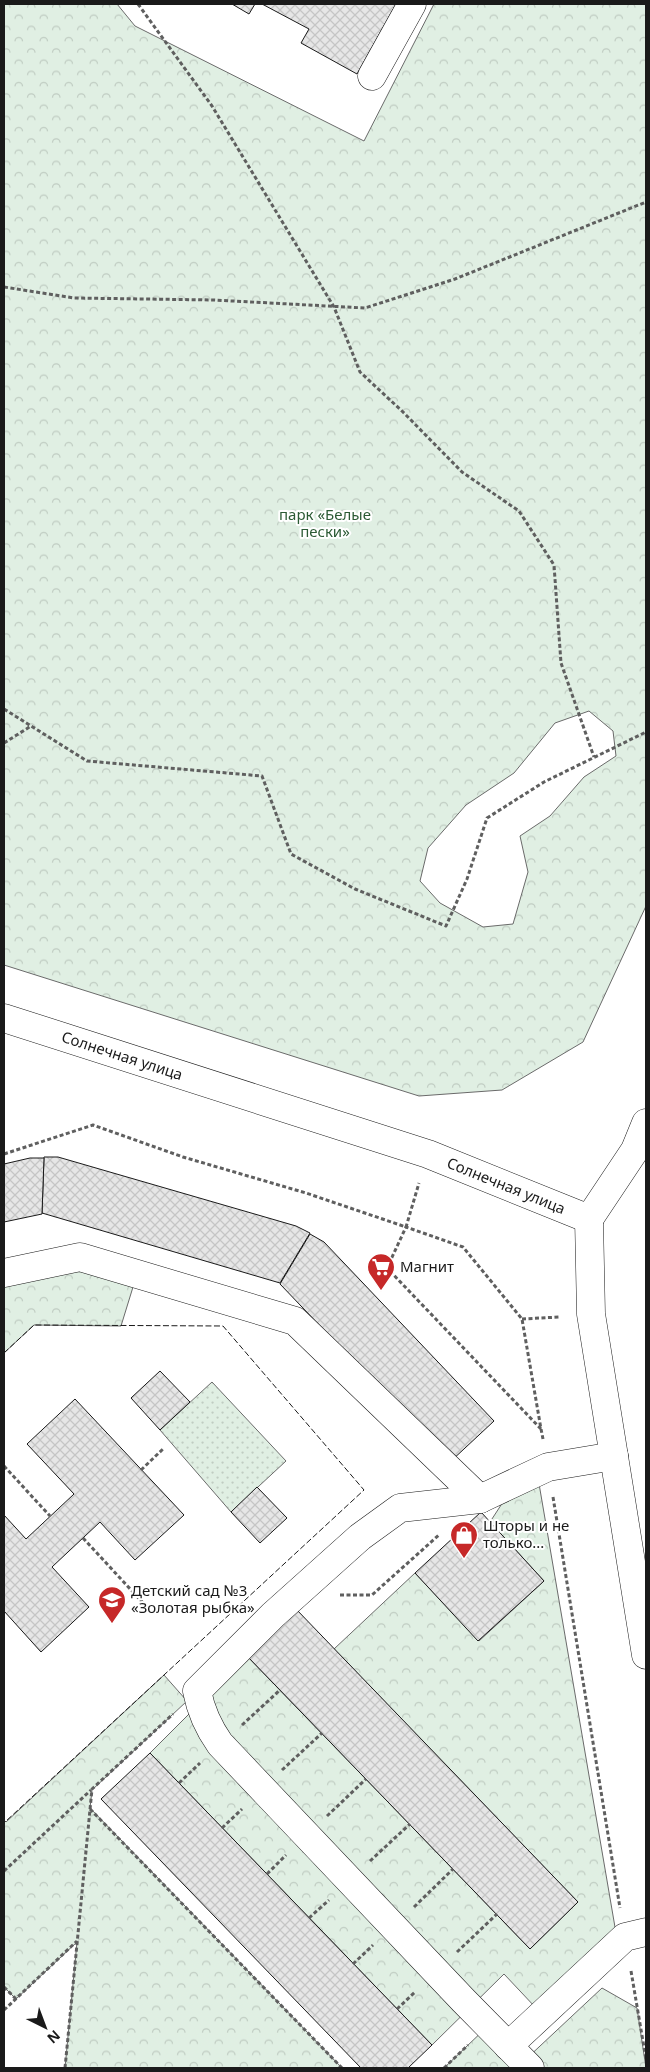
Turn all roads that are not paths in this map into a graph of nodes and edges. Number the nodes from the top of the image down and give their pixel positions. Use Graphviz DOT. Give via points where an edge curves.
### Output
graph roads {
  1 [pos="412,4"];
  2 [pos="372,76"];
  3 [pos="4,1018"];
  4 [pos="646,1123"];
  5 [pos="589,1219"];
  6 [pos="4,1273"];
  7 [pos="614,1456"];
  8 [pos="480,1499"];
  9 [pos="646,1655"];
  10 [pos="636,1934"];
  11 [pos="508,2046"];
  12 [pos="530,2068"];
  1 -- 2 [label="street"];
  3 -- 5 [label="street, Солнечная улица" via="428,1154"];
  4 -- 5 [label="street" via="634,1150"];
  5 -- 7 [label="street" via="591,1314"];
  6 -- 8 [label="street" via="80,1257 295,1321"];
  7 -- 8 [label="street" via="548,1466"];
  7 -- 9 [label="street"];
  8 -- 11 [label="street" via="400,1508 360,1537 295,1595 197,1692 207,1726 220,1744"];
  10 -- 11 [label="street"];
  11 -- 12 [label="street"];
}
